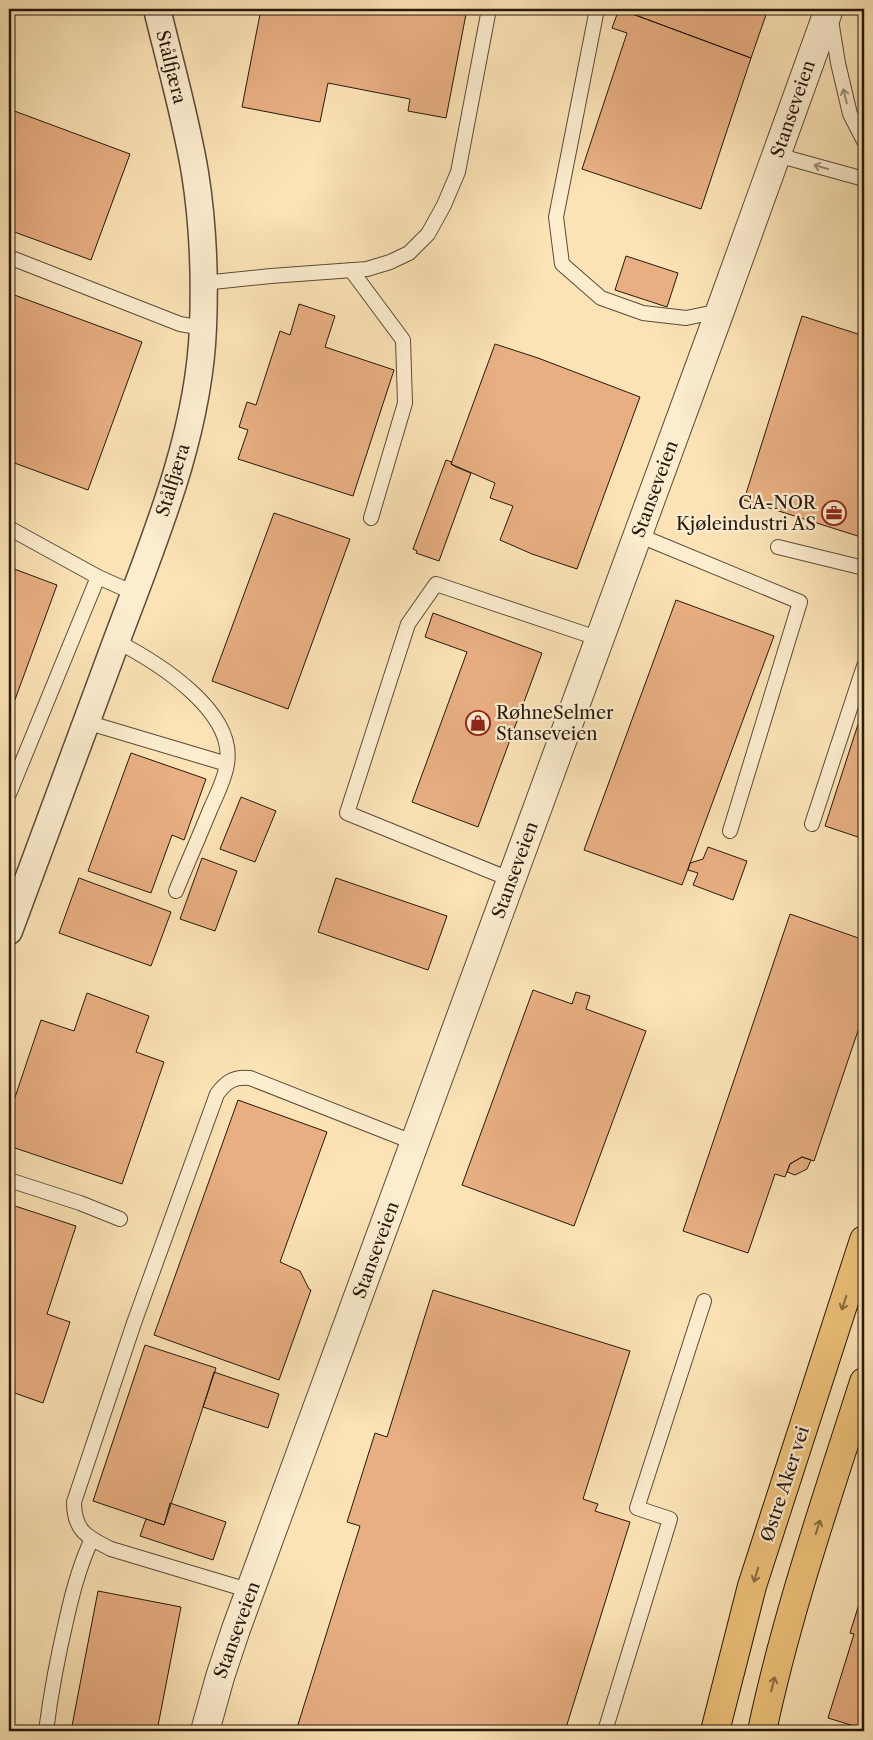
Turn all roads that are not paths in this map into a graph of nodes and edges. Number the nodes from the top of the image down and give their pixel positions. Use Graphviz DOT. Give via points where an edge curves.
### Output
graph roads {
  1 [pos="157,9"];
  2 [pos="490,9"];
  3 [pos="597,9"];
  4 [pos="829,9"];
  5 [pos="864,141"];
  6 [pos="777,155"];
  7 [pos="864,179"];
  8 [pos="9,257"];
  9 [pos="351,270"];
  10 [pos="203,283"];
  11 [pos="720,311"];
  12 [pos="203,328"];
  13 [pos="371,518"];
  14 [pos="9,528"];
  15 [pos="638,535"];
  16 [pos="778,547"];
  17 [pos="864,568"];
  18 [pos="98,577"];
  19 [pos="134,593"];
  20 [pos="600,639"];
  21 [pos="116,641"];
  22 [pos="864,666"];
  23 [pos="86,722"];
  24 [pos="227,764"];
  25 [pos="9,794"];
  26 [pos="812,824"];
  27 [pos="730,831"];
  28 [pos="512,880"];
  29 [pos="176,891"];
  30 [pos="9,931"];
  31 [pos="415,1143"];
  32 [pos="9,1180"];
  33 [pos="120,1219"];
  34 [pos="864,1240"];
  35 [pos="704,1301"];
  36 [pos="864,1382"];
  37 [pos="92,1539"];
  38 [pos="251,1591"];
  39 [pos="46,1731"];
  40 [pos="205,1731"];
  41 [pos="605,1731"];
  42 [pos="716,1731"];
  43 [pos="762,1731"];
  1 -- 10 [label="street, Stålfjæra" via="196,174"];
  2 -- 9 [label="lane" via="458,172 440,212 428,234 409,253 367,269"];
  3 -- 11 [label="lane" via="556,217 562,264 601,298 643,313 686,318"];
  5 -- 4 [label="lane, one-way" via="850,114"];
  4 -- 6 [label="street, Stanseveien"];
  7 -- 6 [label="lane, one-way"];
  6 -- 11 [label="street, Stanseveien"];
  8 -- 12 [label="lane" via="180,324"];
  9 -- 10 [label="lane"];
  9 -- 13 [label="lane" via="403,340 405,403"];
  10 -- 12 [label="street, Stålfjæra"];
  11 -- 15 [label="street, Stanseveien"];
  12 -- 19 [label="street, Stålfjæra" via="200,365 183,448"];
  14 -- 18 [label="lane"];
  15 -- 20 [label="street, Stanseveien"];
  15 -- 27 [label="lane" via="800,602"];
  16 -- 17 [label="lane"];
  18 -- 19 [label="lane"];
  18 -- 25 [label="lane"];
  19 -- 21 [label="street, Stålfjæra"];
  20 -- 28 [label="street, Stanseveien"];
  20 -- 28 [label="lane" via="436,584 408,624 347,813"];
  21 -- 23 [label="street, Stålfjæra"];
  21 -- 24 [label="lane" via="145,656 207,706 222,728 227,744"];
  22 -- 26 [label="lane"];
  23 -- 24 [label="lane"];
  23 -- 30 [label="street, Stålfjæra"];
  24 -- 29 [label="lane"];
  28 -- 31 [label="street, Stanseveien"];
  31 -- 37 [label="lane" via="250,1078 241,1077 224,1084 217,1094 134,1323 74,1502 74,1516 80,1529"];
  31 -- 38 [label="street, Stanseveien"];
  32 -- 33 [label="lane"];
  34 -- 42 [label="highway, Østre Aker vei, one-way" via="755,1577"];
  35 -- 41 [label="lane" via="637,1508 670,1519"];
  43 -- 36 [label="highway, one-way" via="811,1550"];
  37 -- 38 [label="lane" via="111,1549"];
  37 -- 39 [label="lane" via="82,1560 71,1601 54,1672"];
  38 -- 40 [label="street, Stanseveien" via="220,1677"];
}
